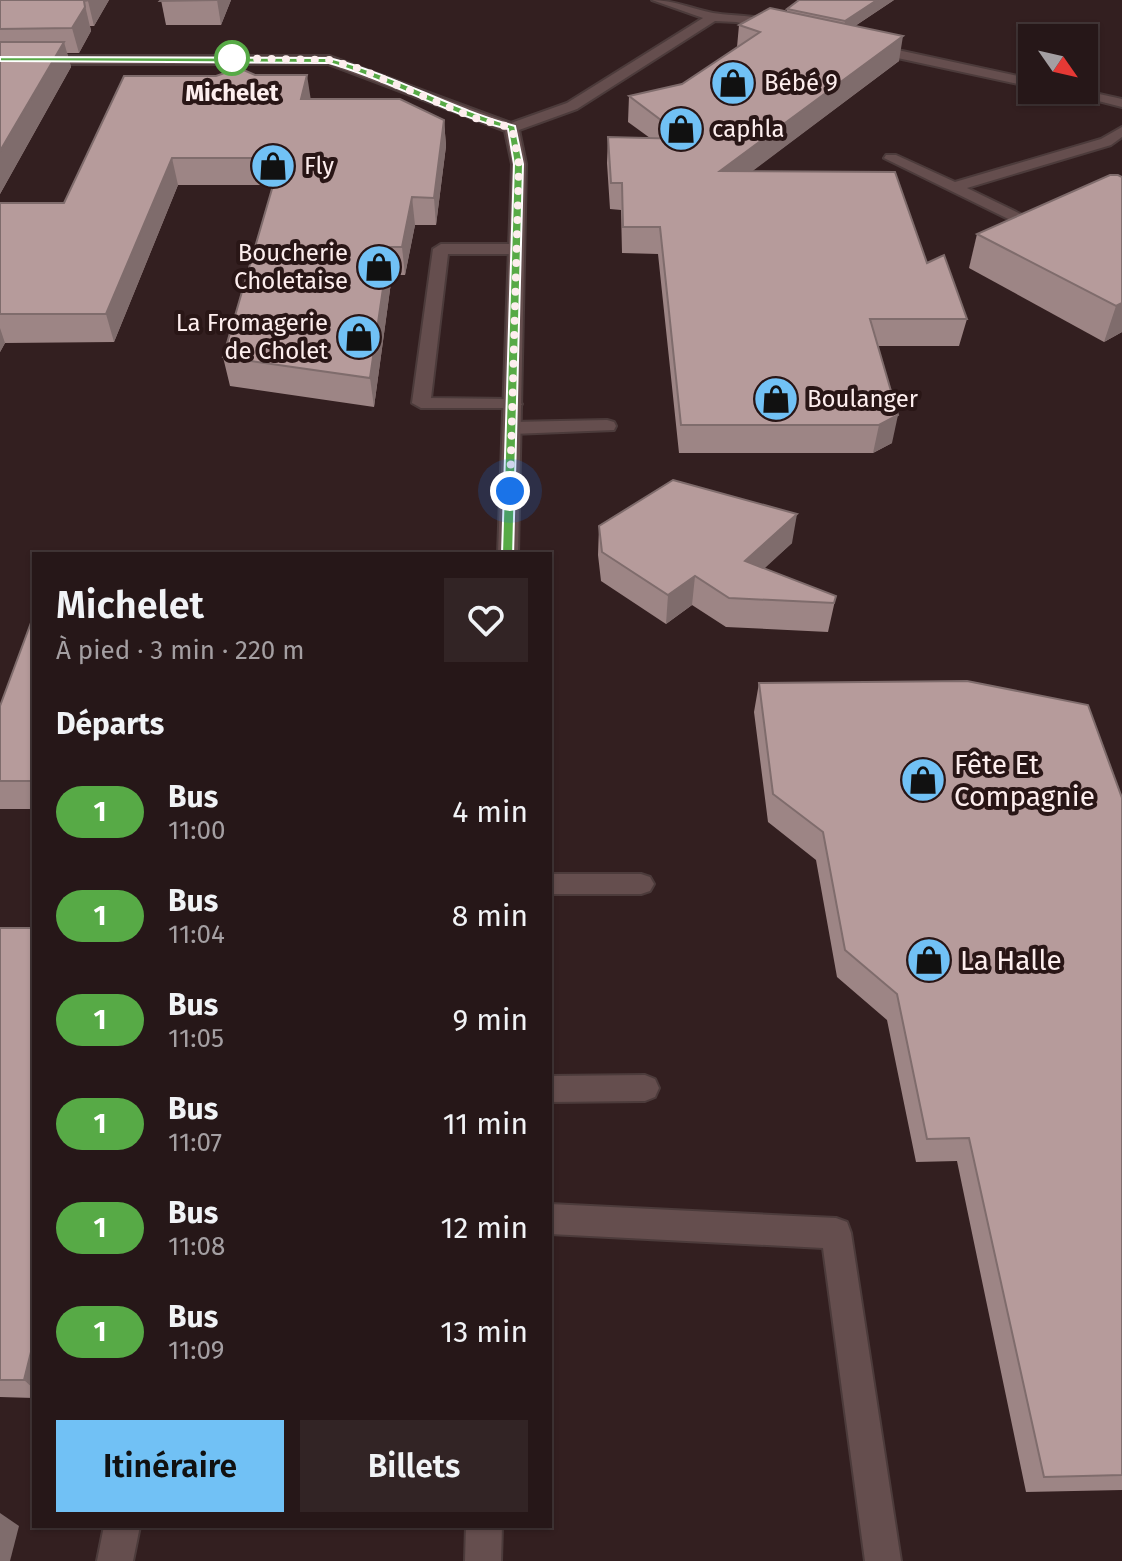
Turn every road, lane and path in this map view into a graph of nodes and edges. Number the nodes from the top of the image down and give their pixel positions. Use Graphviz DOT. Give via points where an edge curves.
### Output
graph roads {
  1 [pos="658,0"];
  2 [pos="713,17"];
  3 [pos="798,32"];
  4 [pos="860,45"];
  5 [pos="0,60"];
  6 [pos="1018,80"];
  7 [pos="1098,98"];
  8 [pos="1122,103"];
  9 [pos="512,128"];
  10 [pos="1122,131"];
  11 [pos="891,158"];
  12 [pos="954,187"];
  13 [pos="1037,228"];
  14 [pos="516,249"];
  15 [pos="513,404"];
  16 [pos="607,426"];
  17 [pos="512,428"];
  18 [pos="508,552"];
  19 [pos="552,884"];
  20 [pos="641,884"];
  21 [pos="645,1088"];
  22 [pos="552,1089"];
  23 [pos="552,1219"];
  24 [pos="122,1528"];
  25 [pos="484,1528"];
  26 [pos="115,1561"];
  27 [pos="483,1561"];
  28 [pos="883,1561"];
  1 -- 2 [label="street"];
  2 -- 3 [label="street"];
  2 -- 9 [label="street" via="572,106"];
  4 -- 6 [label="street"];
  5 -- 9 [label="street" via="329,60"];
  7 -- 8 [label="street"];
  9 -- 14 [label="street" via="519,164"];
  10 -- 12 [label="street" via="1106,142"];
  11 -- 12 [label="street"];
  12 -- 13 [label="street"];
  14 -- 15 [label="street"];
  14 -- 15 [label="street" via="441,249 421,403"];
  15 -- 17 [label="street"];
  16 -- 17 [label="street"];
  17 -- 18 [label="street"];
  19 -- 20 [label="street"];
  21 -- 22 [label="street"];
  23 -- 28 [label="street" via="836,1233"];
  24 -- 26 [label="street"];
  25 -- 27 [label="street"];
}
